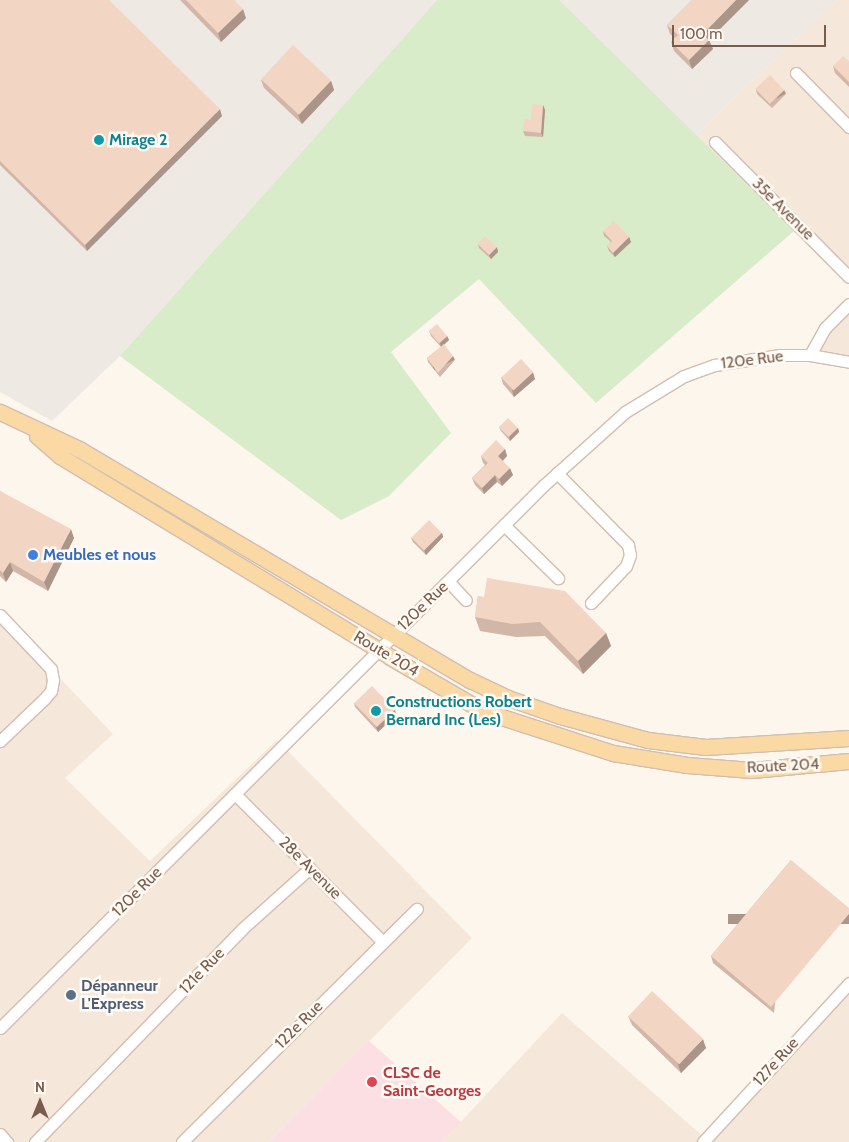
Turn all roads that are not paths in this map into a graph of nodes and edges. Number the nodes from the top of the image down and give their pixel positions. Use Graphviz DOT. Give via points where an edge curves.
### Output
graph roads {
  1 [pos="796,73"];
  2 [pos="849,127"];
  3 [pos="715,142"];
  4 [pos="849,277"];
  5 [pos="849,304"];
  6 [pos="810,355"];
  7 [pos="849,362"];
  8 [pos="0,412"];
  9 [pos="27,426"];
  10 [pos="557,473"];
  11 [pos="504,525"];
  12 [pos="558,578"];
  13 [pos="448,581"];
  14 [pos="466,600"];
  15 [pos="590,603"];
  16 [pos="0,615"];
  17 [pos="393,635"];
  18 [pos="379,650"];
  19 [pos="849,738"];
  20 [pos="0,741"];
  21 [pos="849,761"];
  22 [pos="235,794"];
  23 [pos="310,868"];
  24 [pos="417,909"];
  25 [pos="383,942"];
  26 [pos="849,983"];
  27 [pos="0,1028"];
  28 [pos="0,1134"];
  29 [pos="8,1142"];
  30 [pos="35,1142"];
  31 [pos="182,1142"];
  32 [pos="703,1142"];
  1 -- 2 [label="street"];
  3 -- 4 [label="street, 35e Avenue"];
  5 -- 6 [label="street" via="825,328"];
  6 -- 7 [label="street"];
  6 -- 10 [label="street, 120e Rue" via="747,358 684,376 624,412"];
  8 -- 9 [label="main road, Route 204"];
  9 -- 17 [label="main road, Route 204" via="79,450"];
  9 -- 18 [label="main road, Route 204" via="60,456"];
  10 -- 11 [label="street, 120e Rue"];
  10 -- 15 [label="street" via="628,545 630,555 626,566"];
  11 -- 12 [label="street"];
  11 -- 13 [label="street, 120e Rue"];
  13 -- 14 [label="street"];
  13 -- 17 [label="street, 120e Rue"];
  16 -- 20 [label="street" via="51,669 53,680 44,699"];
  17 -- 18 [label="street, 120e Rue"];
  17 -- 19 [label="main road, Route 204" via="508,698 648,740 706,747"];
  18 -- 21 [label="main road, Route 204" via="483,711 613,753 687,765 752,770"];
  18 -- 22 [label="street, 120e Rue"];
  22 -- 23 [label="street, 28e Avenue"];
  22 -- 27 [label="street, 120e Rue"];
  23 -- 25 [label="street, 28e Avenue"];
  23 -- 30 [label="street, 121e Rue" via="242,930"];
  24 -- 25 [label="street, 122e Rue"];
  25 -- 31 [label="street, 122e Rue"];
  26 -- 32 [label="street, 127e Rue"];
  28 -- 29 [label="street"];
}
